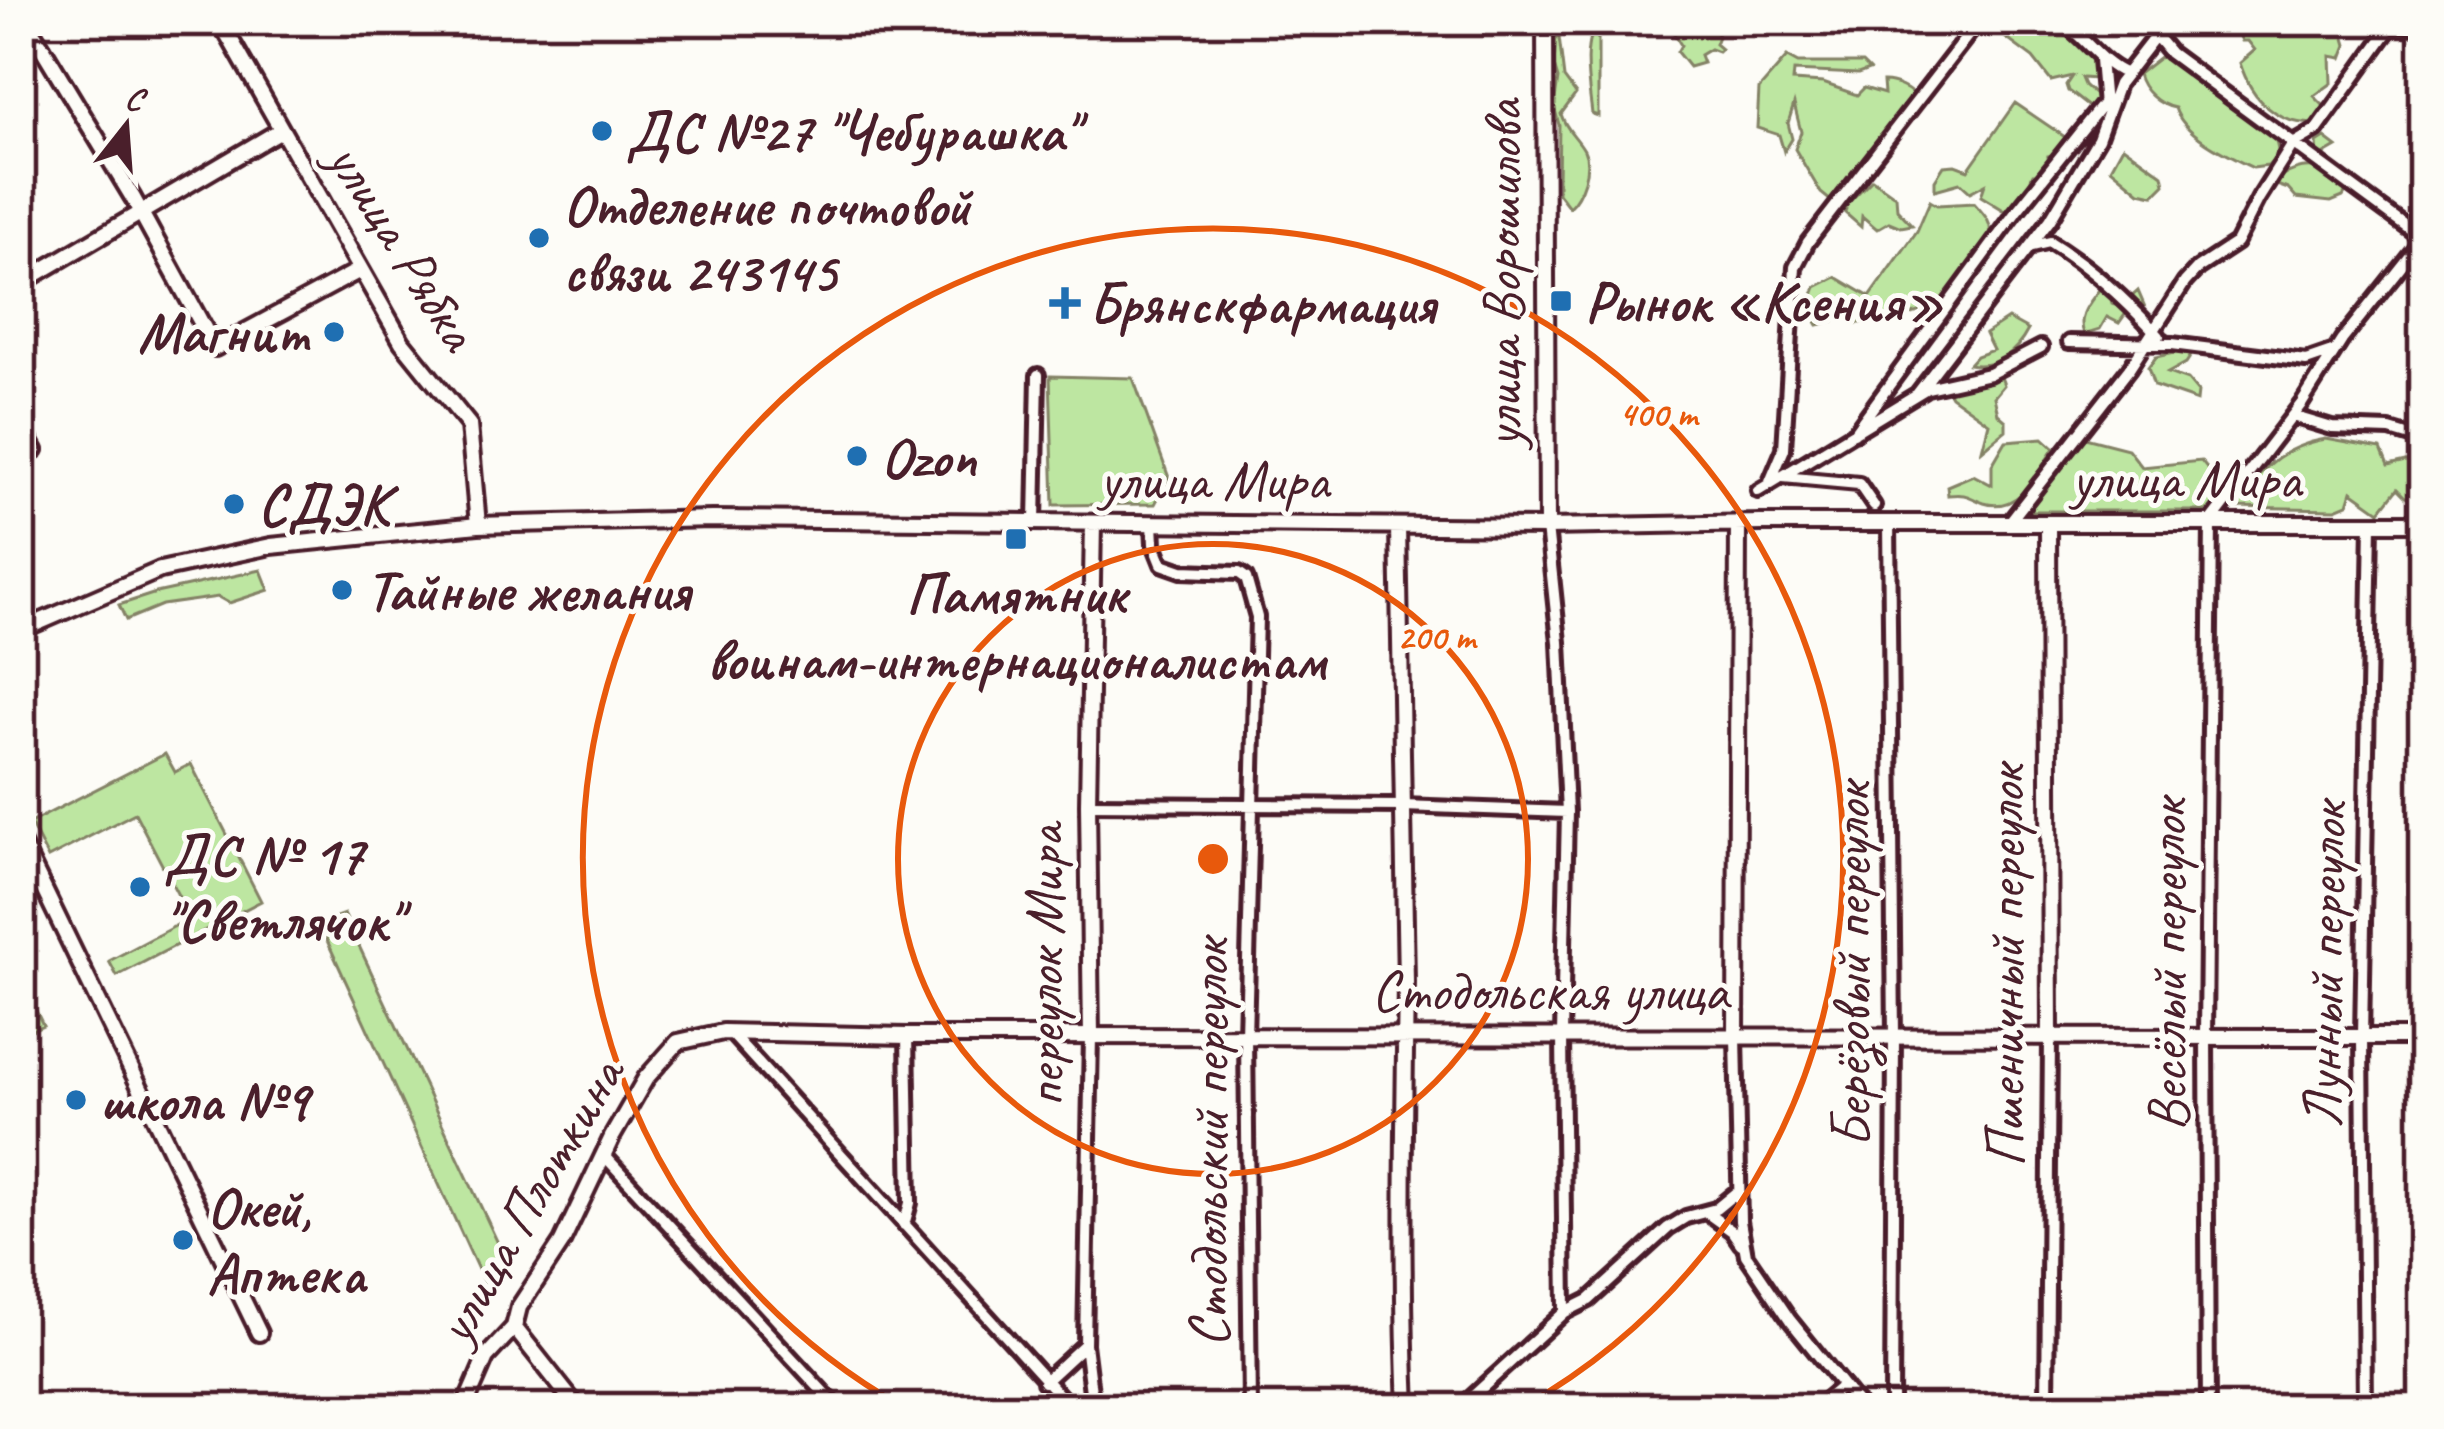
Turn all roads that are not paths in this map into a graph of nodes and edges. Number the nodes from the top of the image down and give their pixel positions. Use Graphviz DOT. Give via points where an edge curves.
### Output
graph roads {
  1 [pos="26,21"];
  2 [pos="220,21"];
  3 [pos="1545,21"];
  4 [pos="1979,21"];
  5 [pos="2061,21"];
  6 [pos="2167,21"];
  7 [pos="2376,21"];
  8 [pos="2394,22"];
  9 [pos="2423,28"];
  10 [pos="2155,35"];
  11 [pos="2100,57"];
  12 [pos="2124,73"];
  13 [pos="2104,109"];
  14 [pos="281,130"];
  15 [pos="2293,144"];
  16 [pos="140,212"];
  17 [pos="2423,238"];
  18 [pos="2028,250"];
  19 [pos="359,270"];
  20 [pos="21,283"];
  21 [pos="2154,330"];
  22 [pos="2342,340"];
  23 [pos="2069,342"];
  24 [pos="2146,344"];
  25 [pos="2172,344"];
  26 [pos="2042,347"];
  27 [pos="1038,375"];
  28 [pos="1917,394"];
  29 [pos="2292,416"];
  30 [pos="21,423"];
  31 [pos="1854,434"];
  32 [pos="2423,440"];
  33 [pos="36,451"];
  34 [pos="1775,479"];
  35 [pos="1758,490"];
  36 [pos="1874,506"];
  37 [pos="1035,522"];
  38 [pos="2211,522"];
  39 [pos="2371,522"];
  40 [pos="1093,523"];
  41 [pos="1153,523"];
  42 [pos="1738,523"];
  43 [pos="1888,523"];
  44 [pos="2423,523"];
  45 [pos="2008,524"];
  46 [pos="2048,524"];
  47 [pos="478,525"];
  48 [pos="1398,526"];
  49 [pos="1547,527"];
  50 [pos="21,630"];
  51 [pos="1088,804"];
  52 [pos="1252,805"];
  53 [pos="1403,806"];
  54 [pos="1567,812"];
  55 [pos="21,842"];
  56 [pos="730,1032"];
  57 [pos="1404,1035"];
  58 [pos="1562,1035"];
  59 [pos="907,1036"];
  60 [pos="1091,1036"];
  61 [pos="1246,1036"];
  62 [pos="1736,1036"];
  63 [pos="1894,1037"];
  64 [pos="2206,1037"];
  65 [pos="2362,1037"];
  66 [pos="2423,1037"];
  67 [pos="2050,1038"];
  68 [pos="678,1042"];
  69 [pos="603,1154"];
  70 [pos="1741,1187"];
  71 [pos="1704,1212"];
  72 [pos="904,1226"];
  73 [pos="1746,1256"];
  74 [pos="1564,1312"];
  75 [pos="514,1328"];
  76 [pos="259,1334"];
  77 [pos="1085,1344"];
  78 [pos="1044,1382"];
  79 [pos="1842,1385"];
  80 [pos="464,1408"];
  81 [pos="578,1408"];
  82 [pos="838,1408"];
  83 [pos="1071,1408"];
  84 [pos="1093,1408"];
  85 [pos="1250,1408"];
  86 [pos="1407,1408"];
  87 [pos="1460,1408"];
  88 [pos="1816,1408"];
  89 [pos="1861,1408"];
  90 [pos="1892,1408"];
  91 [pos="2048,1408"];
  92 [pos="2208,1408"];
  93 [pos="2365,1408"];
  1 -- 16 [label="street"];
  2 -- 14 [label="street, улица Рябка"];
  3 -- 49 [label="street, улица Ворошилова"];
  4 -- 34 [label="street" via="1795,267 1784,448"];
  5 -- 11 [label="street"];
  6 -- 10 [label="street"];
  7 -- 8 [label="street"];
  8 -- 9 [label="street"];
  8 -- 15 [label="street" via="2317,130"];
  10 -- 12 [label="street"];
  10 -- 15 [label="street"];
  11 -- 12 [label="street"];
  11 -- 13 [label="street"];
  12 -- 13 [label="street"];
  13 -- 18 [label="street" via="2092,150"];
  13 -- 31 [label="street" via="2017,212"];
  14 -- 16 [label="street"];
  14 -- 19 [label="street, улица Рябка"];
  15 -- 17 [label="street"];
  15 -- 21 [label="street" via="2236,243 2198,268"];
  16 -- 19 [label="street" via="215,348"];
  16 -- 20 [label="street"];
  17 -- 22 [label="street"];
  18 -- 21 [label="street" via="2050,242"];
  18 -- 28 [label="street"];
  19 -- 47 [label="street, улица Рябка" via="402,342 469,425"];
  21 -- 24 [label="street"];
  21 -- 25 [label="street"];
  22 -- 25 [label="street" via="2306,361"];
  22 -- 29 [label="street"];
  23 -- 24 [label="street"];
  24 -- 25 [label="street"];
  24 -- 45 [label="street"];
  26 -- 28 [label="street" via="1989,374"];
  27 -- 37 [label="street"];
  28 -- 31 [label="street"];
  29 -- 32 [label="street"];
  29 -- 38 [label="street"];
  30 -- 33 [label="street"];
  31 -- 34 [label="street"];
  34 -- 35 [label="street"];
  34 -- 36 [label="street" via="1859,484"];
  37 -- 40 [label="street, улица Мира"];
  37 -- 47 [label="street, улица Мира"];
  38 -- 39 [label="street, улица Мира"];
  38 -- 46 [label="street, улица Мира"];
  38 -- 64 [label="street, Весёлый переулок"];
  39 -- 44 [label="street, улица Мира"];
  39 -- 65 [label="street, Лунный переулок"];
  40 -- 41 [label="street, улица Мира"];
  40 -- 51 [label="street, переулок Мира"];
  41 -- 48 [label="street, улица Мира"];
  41 -- 52 [label="street, Стодольский переулок" via="1162,564 1239,573 1252,595"];
  42 -- 43 [label="street, улица Мира"];
  42 -- 49 [label="street, улица Мира"];
  42 -- 62 [label="street"];
  43 -- 45 [label="street, улица Мира"];
  43 -- 63 [label="street, Берёзовый переулок"];
  45 -- 46 [label="street, улица Мира"];
  46 -- 67 [label="street, Пшеничный переулок"];
  47 -- 50 [label="street, улица Мира" via="271,546 160,570"];
  48 -- 49 [label="street, улица Мира"];
  48 -- 53 [label="street"];
  49 -- 54 [label="street"];
  51 -- 52 [label="street"];
  51 -- 60 [label="street, переулок Мира"];
  52 -- 53 [label="street"];
  52 -- 61 [label="street, Стодольский переулок"];
  53 -- 54 [label="street"];
  53 -- 57 [label="street"];
  54 -- 58 [label="street"];
  55 -- 76 [label="street"];
  56 -- 59 [label="street, Стодольская улица"];
  56 -- 68 [label="street, Стодольская улица"];
  56 -- 72 [label="street"];
  57 -- 58 [label="street, Стодольская улица"];
  57 -- 61 [label="street, Стодольская улица"];
  57 -- 86 [label="street"];
  58 -- 62 [label="street, Стодольская улица"];
  58 -- 74 [label="street"];
  59 -- 60 [label="street, Стодольская улица"];
  59 -- 72 [label="street"];
  60 -- 61 [label="street, Стодольская улица"];
  60 -- 77 [label="street, переулок Мира"];
  61 -- 85 [label="street, Стодольский переулок"];
  62 -- 63 [label="street, Стодольская улица"];
  62 -- 70 [label="street"];
  63 -- 67 [label="street, Стодольская улица"];
  63 -- 90 [label="street, Берёзовый переулок"];
  64 -- 65 [label="street, Стодольская улица"];
  64 -- 67 [label="street, Стодольская улица"];
  64 -- 92 [label="street, Весёлый переулок"];
  65 -- 66 [label="street, Стодольская улица"];
  65 -- 93 [label="street, Лунный переулок"];
  67 -- 91 [label="street, Пшеничный переулок"];
  68 -- 69 [label="street, улица Плоткина" via="646,1078"];
  69 -- 75 [label="street, улица Плоткина"];
  69 -- 82 [label="street"];
  70 -- 71 [label="street"];
  70 -- 73 [label="street"];
  71 -- 73 [label="street" via="1732,1231"];
  71 -- 74 [label="street" via="1668,1228 1589,1300"];
  72 -- 78 [label="street"];
  73 -- 79 [label="street"];
  74 -- 87 [label="street"];
  75 -- 80 [label="street, улица Плоткина" via="486,1357"];
  75 -- 81 [label="street"];
  77 -- 78 [label="street"];
  77 -- 84 [label="street, переулок Мира"];
  78 -- 83 [label="street"];
  79 -- 88 [label="street"];
  79 -- 89 [label="street"];
}
